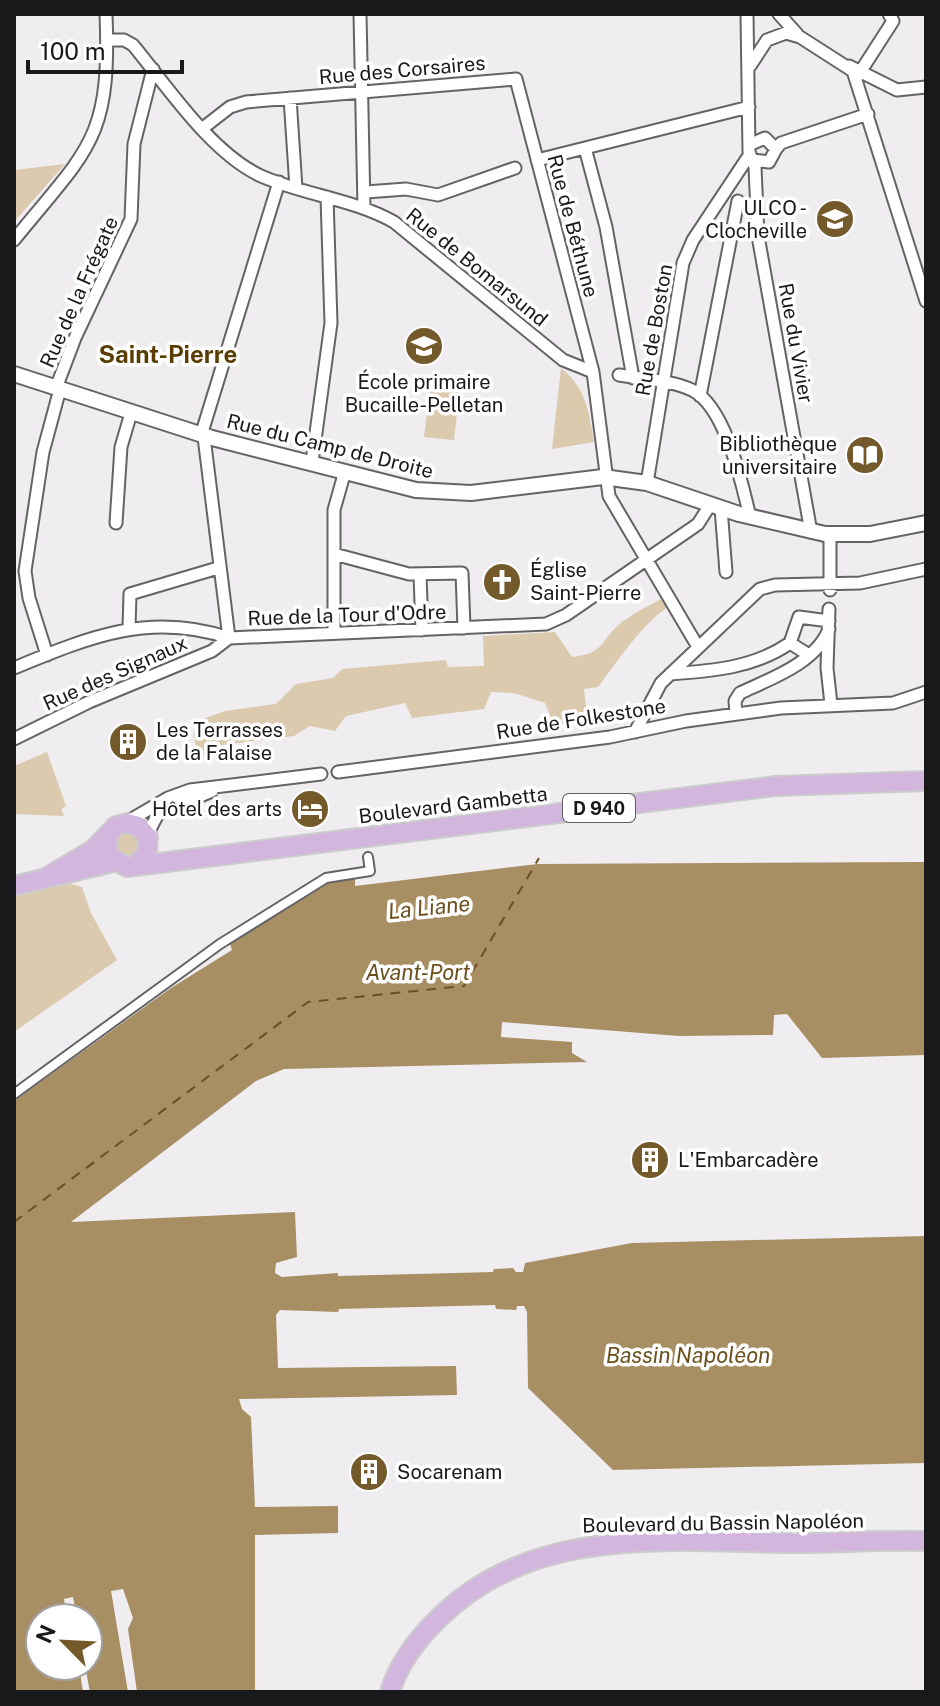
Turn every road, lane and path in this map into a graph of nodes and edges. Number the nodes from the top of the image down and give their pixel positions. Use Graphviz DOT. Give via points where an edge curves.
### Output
graph roads {
  1 [pos="106,14"];
  2 [pos="360,14"];
  3 [pos="747,14"];
  4 [pos="779,14"];
  5 [pos="889,14"];
  6 [pos="800,37"];
  7 [pos="107,40"];
  8 [pos="153,69"];
  9 [pos="748,72"];
  10 [pos="858,74"];
  11 [pos="516,79"];
  12 [pos="926,87"];
  13 [pos="363,92"];
  14 [pos="290,98"];
  15 [pos="749,107"];
  16 [pos="868,114"];
  17 [pos="203,128"];
  18 [pos="585,148"];
  19 [pos="776,149"];
  20 [pos="751,153"];
  21 [pos="537,160"];
  22 [pos="515,168"];
  23 [pos="279,182"];
  24 [pos="296,188"];
  25 [pos="366,192"];
  26 [pos="726,193"];
  27 [pos="327,197"];
  28 [pos="738,201"];
  29 [pos="364,208"];
  30 [pos="758,236"];
  31 [pos="14,240"];
  32 [pos="926,301"];
  33 [pos="14,374"];
  34 [pos="619,375"];
  35 [pos="594,378"];
  36 [pos="633,378"];
  37 [pos="663,383"];
  38 [pos="58,389"];
  39 [pos="700,396"];
  40 [pos="131,413"];
  41 [pos="202,435"];
  42 [pos="312,462"];
  43 [pos="345,471"];
  44 [pos="609,478"];
  45 [pos="647,483"];
  46 [pos="715,506"];
  47 [pos="750,517"];
  48 [pos="116,523"];
  49 [pos="926,523"];
  50 [pos="811,532"];
  51 [pos="830,535"];
  52 [pos="334,554"];
  53 [pos="647,559"];
  54 [pos="218,568"];
  55 [pos="926,569"];
  56 [pos="726,572"];
  57 [pos="420,575"];
  58 [pos="20,588"];
  59 [pos="830,588"];
  60 [pos="829,619"];
  61 [pos="129,628"];
  62 [pos="464,628"];
  63 [pos="422,630"];
  64 [pos="334,632"];
  65 [pos="229,638"];
  66 [pos="790,643"];
  67 [pos="698,647"];
  68 [pos="47,655"];
  69 [pos="809,655"];
  70 [pos="14,668"];
  71 [pos="669,674"];
  72 [pos="926,692"];
  73 [pos="831,704"];
  74 [pos="736,714"];
  75 [pos="635,732"];
  76 [pos="14,739"];
  77 [pos="338,772"];
  78 [pos="321,774"];
  79 [pos="926,784"];
  80 [pos="223,786"];
  81 [pos="124,823"];
  82 [pos="107,836"];
  83 [pos="148,838"];
  84 [pos="368,857"];
  85 [pos="196,859"];
  86 [pos="113,862"];
  87 [pos="136,865"];
  88 [pos="44,879"];
  89 [pos="14,886"];
  90 [pos="14,1094"];
  91 [pos="926,1541"];
  92 [pos="390,1692"];
  1 -- 7 [label="street"];
  2 -- 13 [label="street"];
  3 -- 9 [label="street, Rue du Vivier"];
  4 -- 6 [label="street"];
  5 -- 10 [label="street" via="893,21"];
  6 -- 9 [label="street" via="770,37"];
  6 -- 10 [label="street"];
  7 -- 8 [label="street, Rue de Bomarsund" via="130,42"];
  7 -- 31 [label="street" via="105,97 95,134 77,165"];
  8 -- 17 [label="street, Rue de Bomarsund"];
  8 -- 38 [label="street, Rue de la Frégate" via="134,144 131,219 75,338"];
  9 -- 15 [label="street, Rue du Vivier"];
  10 -- 12 [label="street" via="897,90"];
  10 -- 16 [label="street"];
  11 -- 13 [label="street, Rue des Corsaires"];
  11 -- 21 [label="street, Rue de Béthune"];
  13 -- 14 [label="street, Rue des Corsaires"];
  13 -- 25 [label="street"];
  14 -- 17 [label="street, Rue des Corsaires" via="237,104"];
  14 -- 24 [label="street"];
  15 -- 18 [label="street"];
  15 -- 20 [label="street, Rue du Vivier"];
  16 -- 19 [label="street"];
  16 -- 32 [label="street"];
  17 -- 23 [label="street, Rue de Bomarsund" via="244,166"];
  18 -- 21 [label="street"];
  18 -- 36 [label="street" via="606,227"];
  19 -- 20 [label="street" via="769,162"];
  19 -- 20 [label="street" via="765,138"];
  20 -- 26 [label="street, Rue de Boston"];
  20 -- 30 [label="street, Rue du Vivier"];
  21 -- 35 [label="street, Rue de Béthune"];
  22 -- 25 [label="street" via="438,195 406,189"];
  23 -- 24 [label="street, Rue de Bomarsund"];
  23 -- 41 [label="street"];
  24 -- 27 [label="street, Rue de Bomarsund"];
  25 -- 29 [label="street"];
  26 -- 28 [label="street"];
  26 -- 37 [label="street, Rue de Boston" via="685,257"];
  27 -- 29 [label="street, Rue de Bomarsund"];
  27 -- 42 [label="street" via="331,323"];
  28 -- 30 [label="street" via="750,213"];
  28 -- 39 [label="street"];
  29 -- 35 [label="street, Rue de Bomarsund" via="401,226 563,360"];
  30 -- 50 [label="street, Rue du Vivier"];
  33 -- 38 [label="street, Rue du Camp de Droite"];
  34 -- 36 [label="street"];
  35 -- 44 [label="street, Rue de Béthune"];
  36 -- 37 [label="street"];
  37 -- 39 [label="street"];
  37 -- 45 [label="street, Rue de Boston"];
  38 -- 40 [label="street, Rue du Camp de Droite"];
  38 -- 58 [label="street, Rue de la Frégate"];
  39 -- 47 [label="street" via="731,445"];
  40 -- 41 [label="street, Rue du Camp de Droite"];
  40 -- 48 [label="street" via="121,447"];
  41 -- 42 [label="street, Rue du Camp de Droite"];
  41 -- 54 [label="street"];
  42 -- 43 [label="street, Rue du Camp de Droite"];
  43 -- 44 [label="street, Rue du Camp de Droite" via="408,489 456,494"];
  43 -- 52 [label="street" via="334,510"];
  44 -- 45 [label="street, Rue du Camp de Droite"];
  44 -- 53 [label="street, Rue de Béthune" via="612,503"];
  45 -- 46 [label="street, Rue du Camp de Droite"];
  46 -- 47 [label="street, Rue du Camp de Droite"];
  46 -- 53 [label="street"];
  46 -- 56 [label="street"];
  47 -- 50 [label="street, Rue du Camp de Droite"];
  49 -- 51 [label="street, Rue du Camp de Droite"];
  50 -- 51 [label="street, Rue du Camp de Droite"];
  51 -- 59 [label="street"];
  52 -- 57 [label="street"];
  52 -- 64 [label="street"];
  53 -- 62 [label="street, Rue de la Tour d'Odre" via="546,624"];
  53 -- 67 [label="street, Rue de Béthune"];
  54 -- 61 [label="street" via="130,594"];
  54 -- 65 [label="street"];
  55 -- 59 [label="street"];
  57 -- 62 [label="street" via="462,573"];
  57 -- 63 [label="street"];
  58 -- 68 [label="street, Rue de la Frégate"];
  59 -- 67 [label="street" via="760,589"];
  60 -- 66 [label="street" via="799,617"];
  60 -- 69 [label="street"];
  60 -- 73 [label="street"];
  61 -- 65 [label="street, Rue de la Tour d'Odre" via="197,630"];
  61 -- 68 [label="street, Rue de la Tour d'Odre"];
  62 -- 63 [label="street, Rue de la Tour d'Odre"];
  63 -- 64 [label="street, Rue de la Tour d'Odre"];
  64 -- 65 [label="street, Rue de la Tour d'Odre"];
  65 -- 76 [label="street, Rue des Signaux" via="212,651 143,677"];
  66 -- 69 [label="street"];
  66 -- 71 [label="street" via="731,668"];
  67 -- 71 [label="street"];
  68 -- 70 [label="street, Rue de la Tour d'Odre"];
  69 -- 74 [label="street" via="740,693"];
  71 -- 75 [label="street"];
  72 -- 73 [label="street, Rue de Folkestone" via="893,703"];
  73 -- 74 [label="street, Rue de Folkestone"];
  74 -- 75 [label="street, Rue de Folkestone"];
  75 -- 77 [label="street, Rue de Folkestone"];
  78 -- 80 [label="street"];
  79 -- 85 [label="main road, Boulevard Gambetta / D 940" via="776,786"];
  80 -- 81 [label="street" via="171,796"];
  80 -- 83 [label="street" via="161,812"];
  81 -- 82 [label="main road"];
  81 -- 83 [label="main road" via="138,826"];
  82 -- 86 [label="main road" via="105,850"];
  82 -- 88 [label="main road"];
  83 -- 85 [label="main road, Boulevard Gambetta / D 940" via="168,856"];
  83 -- 87 [label="main road" via="146,855"];
  84 -- 90 [label="street" via="370,871 326,878 220,944"];
  85 -- 87 [label="main road, Boulevard Gambetta / D 940"];
  86 -- 87 [label="main road"];
  86 -- 88 [label="main road"];
  88 -- 89 [label="main road"];
  91 -- 92 [label="main road, Boulevard du Bassin Napoléon" via="633,1543 546,1554 499,1573 447,1610 410,1651"];
}
